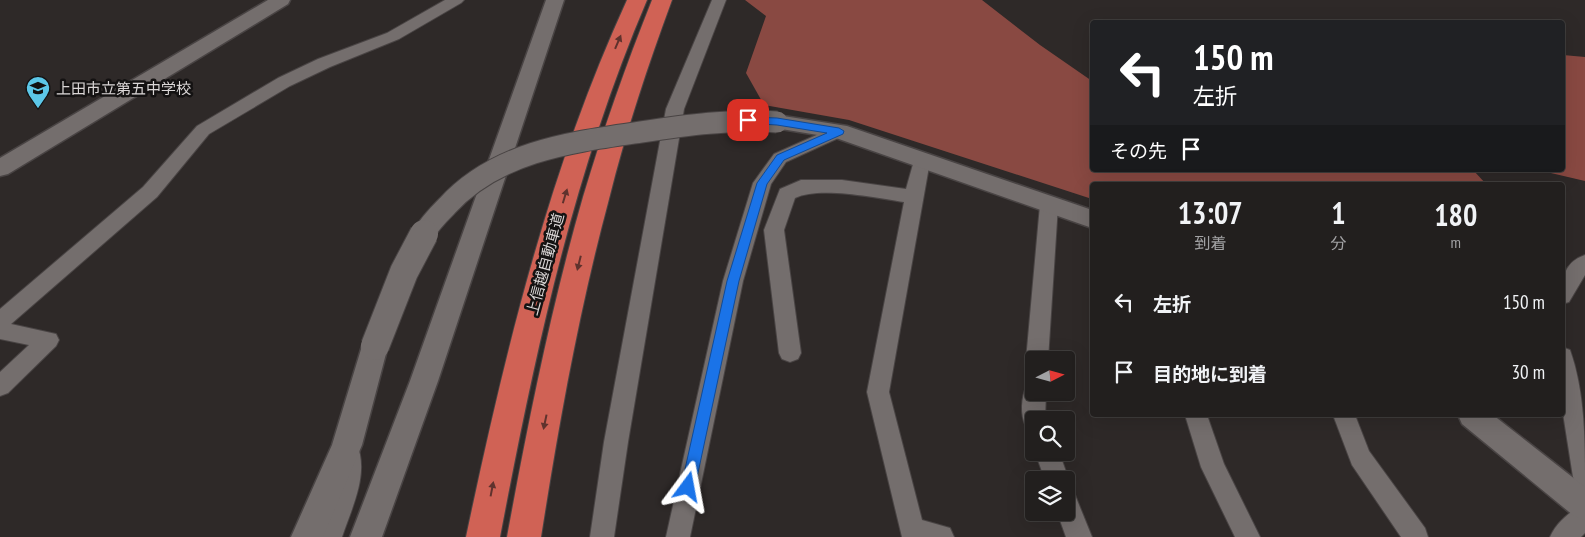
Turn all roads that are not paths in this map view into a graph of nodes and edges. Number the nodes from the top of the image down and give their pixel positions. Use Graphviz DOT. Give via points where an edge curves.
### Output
graph roads {
  1 [pos="281,0"];
  2 [pos="456,0"];
  3 [pos="555,0"];
  4 [pos="637,0"];
  5 [pos="662,0"];
  6 [pos="719,0"];
  7 [pos="839,131"];
  8 [pos="921,161"];
  9 [pos="0,168"];
  10 [pos="914,197"];
  11 [pos="1049,205"];
  12 [pos="1090,218"];
  13 [pos="1582,270"];
  14 [pos="1565,292"];
  15 [pos="0,320"];
  16 [pos="0,330"];
  17 [pos="1038,351"];
  18 [pos="790,353"];
  19 [pos="1572,372"];
  20 [pos="0,386"];
  21 [pos="1197,417"];
  22 [pos="1345,417"];
  23 [pos="1474,417"];
  24 [pos="347,445"];
  25 [pos="1585,477"];
  26 [pos="1585,506"];
  27 [pos="1585,516"];
  28 [pos="1073,521"];
  29 [pos="913,533"];
  30 [pos="307,537"];
  31 [pos="329,537"];
  32 [pos="366,537"];
  33 [pos="483,537"];
  34 [pos="524,537"];
  35 [pos="602,537"];
  36 [pos="678,537"];
  37 [pos="941,537"];
  38 [pos="1079,537"];
  39 [pos="1248,537"];
  40 [pos="1416,537"];
  41 [pos="1563,537"];
  1 -- 9 [label="street"];
  2 -- 15 [label="street" via="393,36 284,82 203,130 150,192"];
  3 -- 32 [label="street" via="427,372"];
  33 -- 4 [label="highway, 上信越自動車道, one-way" via="528,328 556,222 585,129"];
  5 -- 34 [label="highway, one-way" via="617,123 590,220 562,337"];
  6 -- 35 [label="street" via="675,110"];
  7 -- 8 [label="street"];
  7 -- 24 [label="street, bridge" via="748,120 699,123 570,142 530,153 481,176 428,226 404,272 375,346"];
  7 -- 36 [label="street" via="780,158 762,183 733,281"];
  8 -- 10 [label="street"];
  8 -- 11 [label="street"];
  10 -- 18 [label="street" via="842,187 801,186 786,194 774,230"];
  10 -- 29 [label="street" via="878,392"];
  11 -- 12 [label="street"];
  11 -- 17 [label="street"];
  13 -- 14 [label="street"];
  16 -- 20 [label="street" via="48,340"];
  19 -- 25 [label="street"];
  21 -- 39 [label="street" via="1213,467"];
  22 -- 40 [label="street" via="1360,457"];
  23 -- 26 [label="street"];
  24 -- 30 [label="street"];
  24 -- 31 [label="street" via="348,482"];
  27 -- 41 [label="street"];
  28 -- 38 [label="street"];
  29 -- 37 [label="street"];
}
